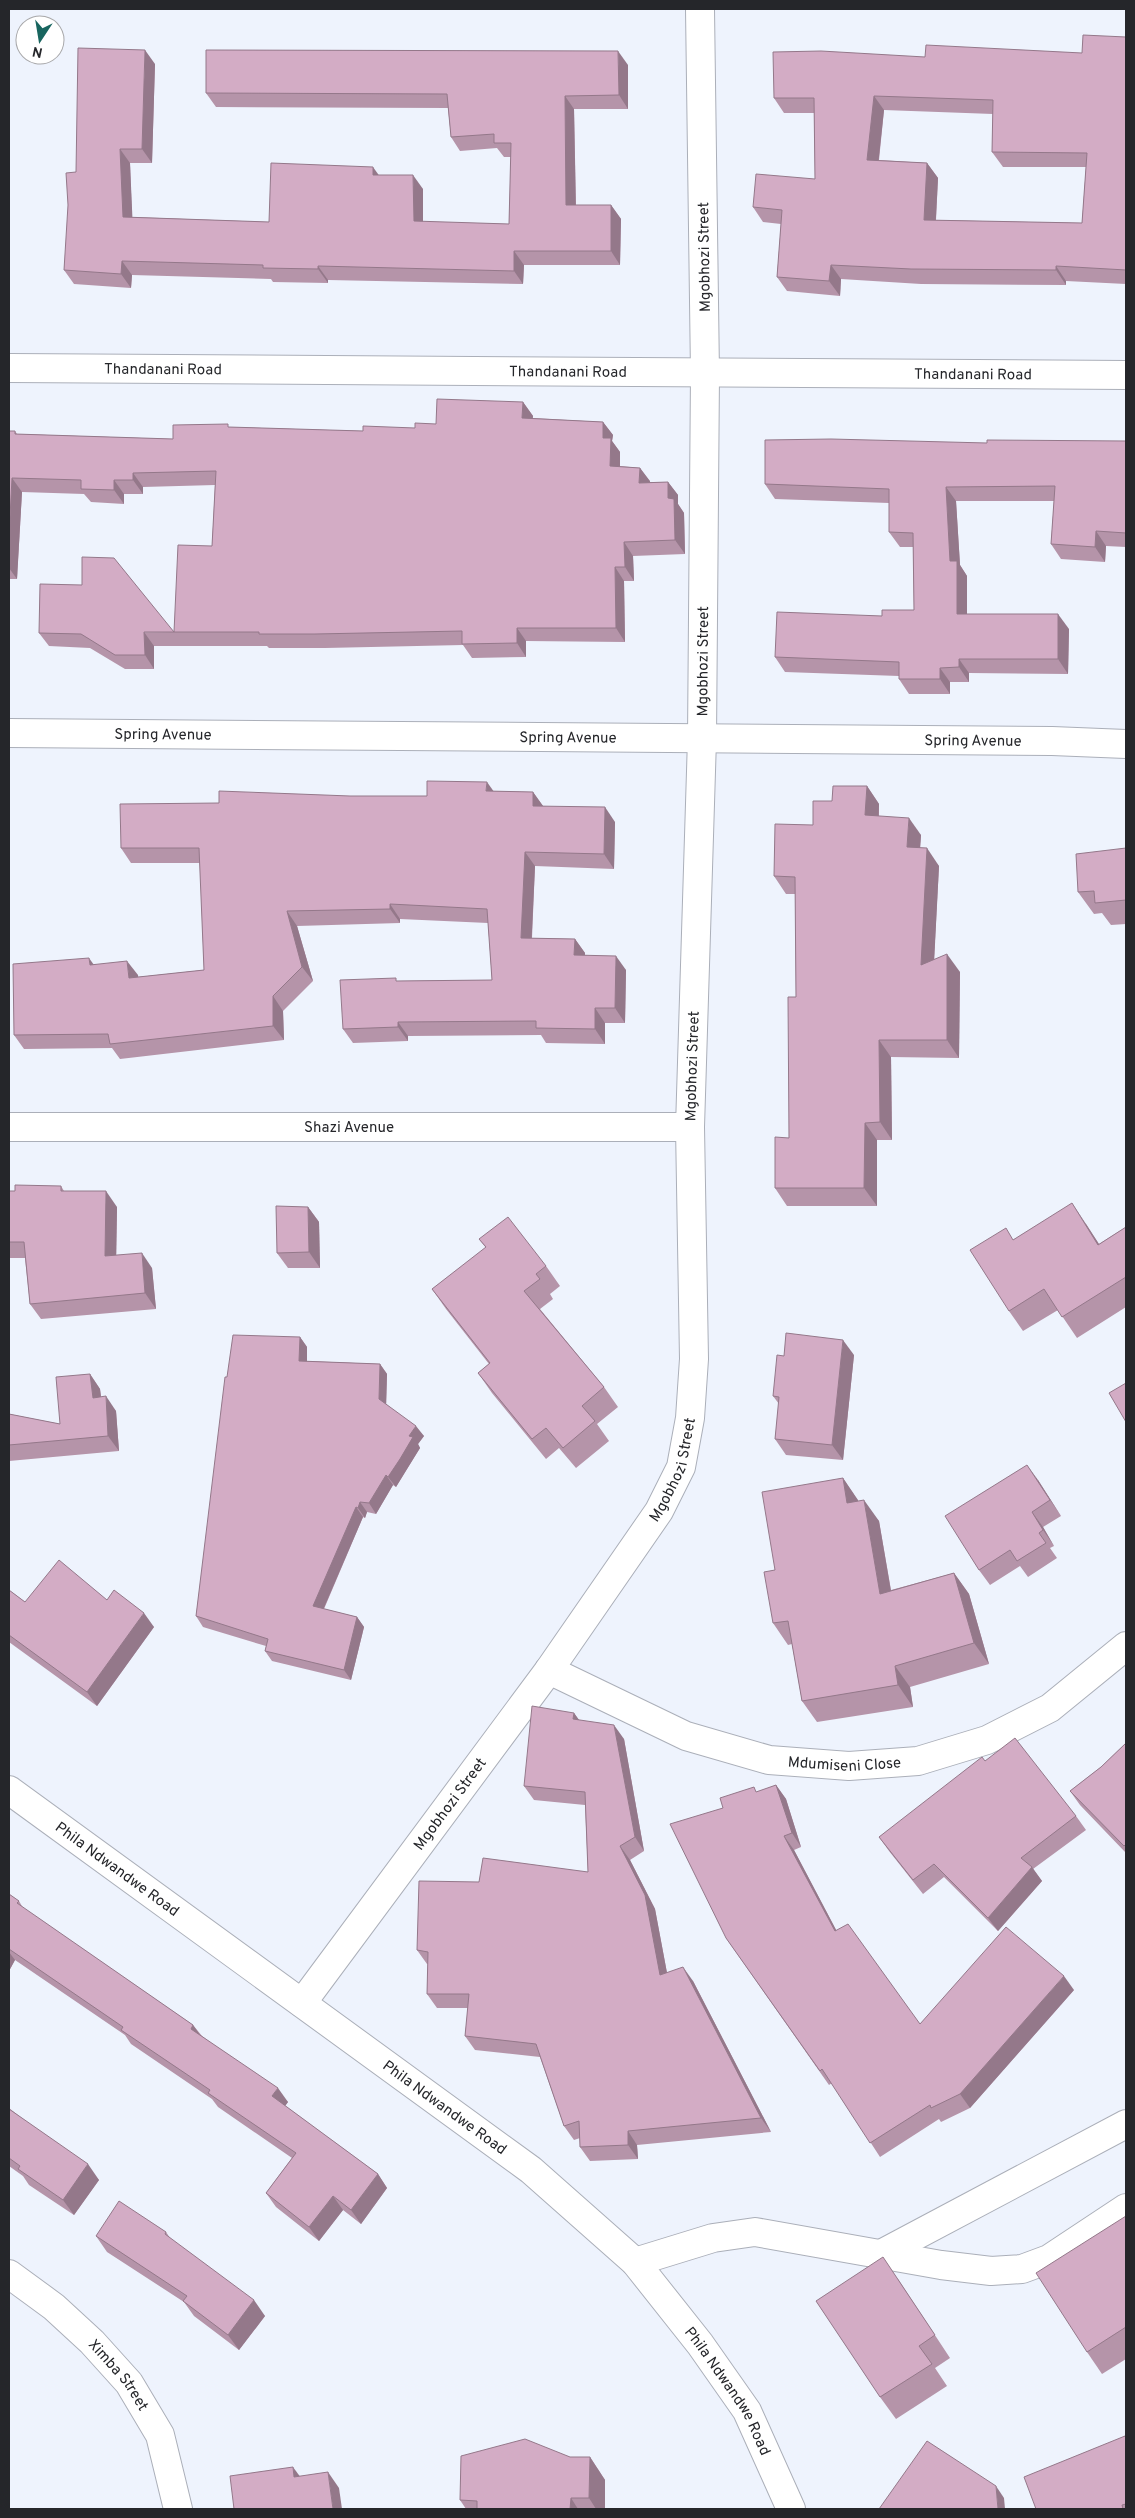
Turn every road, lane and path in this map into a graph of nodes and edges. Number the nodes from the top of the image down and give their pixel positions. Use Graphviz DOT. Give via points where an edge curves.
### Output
graph roads {
  1 [pos="700,9"];
  2 [pos="9,368"];
  3 [pos="705,374"];
  4 [pos="1126,375"];
  5 [pos="9,734"];
  6 [pos="702,739"];
  7 [pos="1126,744"];
  8 [pos="690,1126"];
  9 [pos="9,1127"];
  10 [pos="1126,1646"];
  11 [pos="549,1670"];
  12 [pos="9,1790"];
  13 [pos="302,2004"];
  14 [pos="1126,2124"];
  15 [pos="1126,2208"];
  16 [pos="881,2254"];
  17 [pos="635,2262"];
  18 [pos="9,2274"];
  19 [pos="178,2509"];
  20 [pos="791,2509"];
  1 -- 3 [label="street, Mgobhozi Street"];
  2 -- 3 [label="street, Thandanani Road"];
  3 -- 4 [label="street, Thandanani Road"];
  3 -- 6 [label="street, Mgobhozi Street"];
  5 -- 6 [label="street, Spring Avenue"];
  6 -- 7 [label="street, Spring Avenue" via="1042,740"];
  6 -- 8 [label="street, Mgobhozi Street"];
  8 -- 9 [label="street, Shazi Avenue"];
  8 -- 11 [label="street, Mgobhozi Street" via="694,1359 690,1418 681,1467 659,1511"];
  10 -- 11 [label="street, Mdumiseni Close" via="1050,1708 987,1740 918,1761 849,1766 769,1760 686,1736"];
  11 -- 13 [label="street, Mgobhozi Street"];
  12 -- 13 [label="street, Phila Ndwandwe Road"];
  13 -- 17 [label="street, Phila Ndwandwe Road" via="531,2170"];
  14 -- 16 [label="street"];
  15 -- 16 [label="street" via="1049,2259 1022,2269 991,2271 941,2266"];
  16 -- 17 [label="street" via="755,2232 713,2238"];
  17 -- 20 [label="street, Phila Ndwandwe Road" via="748,2411"];
  18 -- 19 [label="street, Ximba Street" via="54,2307 129,2383 160,2435"];
}
